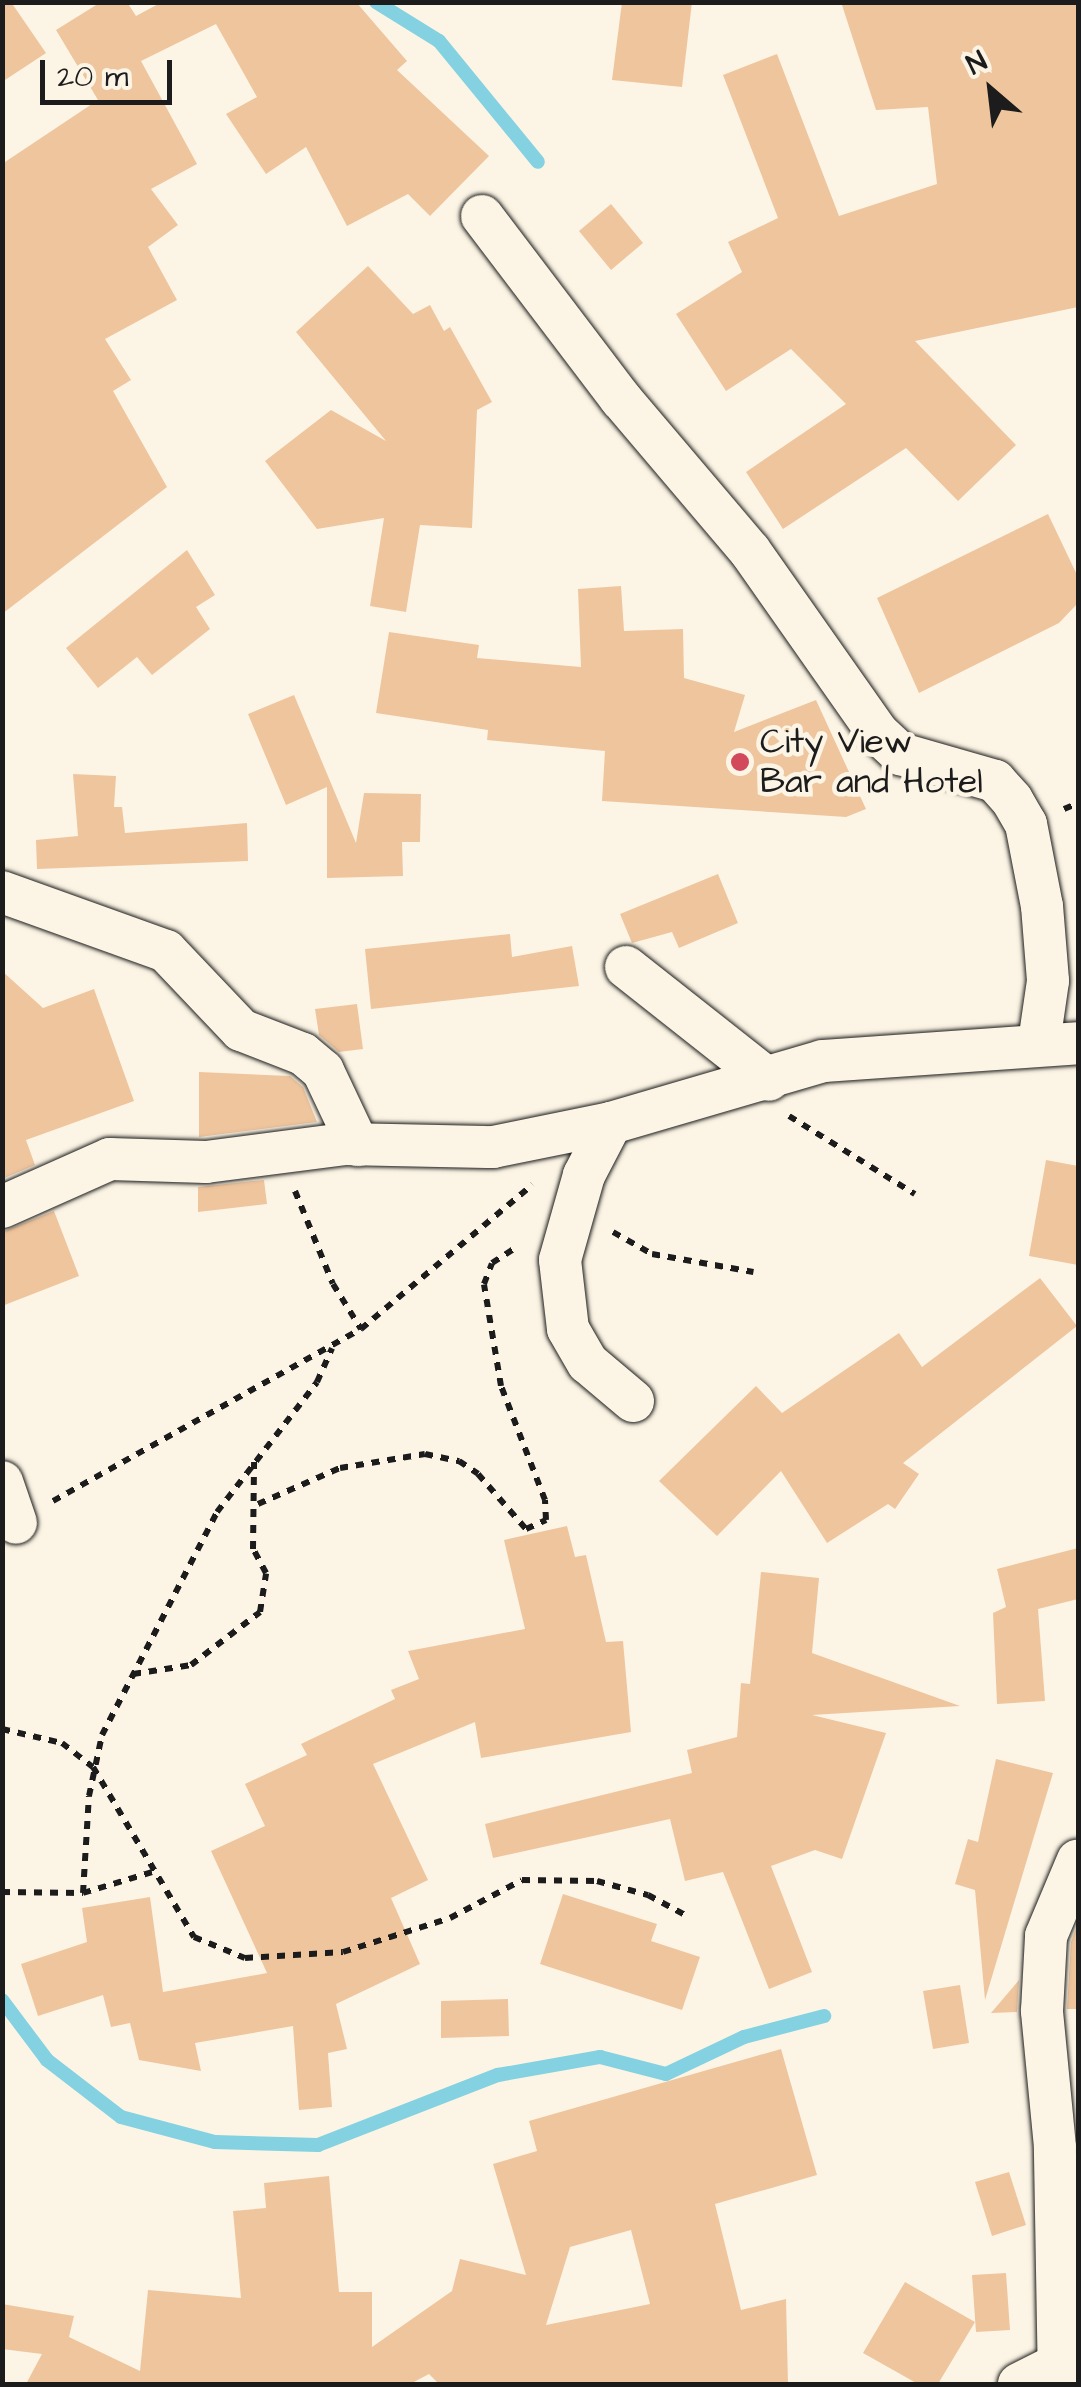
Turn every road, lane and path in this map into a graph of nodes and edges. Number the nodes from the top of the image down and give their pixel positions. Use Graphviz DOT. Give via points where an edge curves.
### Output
graph roads {
  1 [pos="482,216"];
  2 [pos="2,892"];
  3 [pos="626,967"];
  4 [pos="1059,1043"];
  5 [pos="751,1085"];
  6 [pos="610,1123"];
  7 [pos="358,1144"];
  8 [pos="277,1156"];
  9 [pos="537,1181"];
  10 [pos="914,1194"];
  11 [pos="2,1207"];
  12 [pos="570,1213"];
  13 [pos="753,1272"];
  14 [pos="361,1330"];
  15 [pos="332,1348"];
  16 [pos="633,1401"];
  17 [pos="254,1462"];
  18 [pos="2,1482"];
  19 [pos="258,1504"];
  20 [pos="16,1522"];
  21 [pos="132,1674"];
  22 [pos="2,1728"];
  23 [pos="93,1767"];
  24 [pos="1078,1860"];
  25 [pos="152,1872"];
  26 [pos="2,1892"];
  27 [pos="82,1893"];
  28 [pos="685,1915"];
  29 [pos="1059,2374"];
  30 [pos="1019,2384"];
  1 -- 4 [label="street" via="621,399 750,551 877,732 901,754 994,782 1012,800 1026,824 1042,906"];
  2 -- 7 [label="street" via="166,951 241,1030 303,1054 322,1071"];
  3 -- 5 [label="street"];
  4 -- 5 [label="street" via="823,1062"];
  5 -- 6 [label="street"];
  5 -- 10 [label="path"];
  6 -- 7 [label="street" via="493,1147"];
  6 -- 12 [label="street"];
  7 -- 8 [label="street"];
  8 -- 11 [label="street" via="110,1159"];
  8 -- 14 [label="path" via="333,1284"];
  9 -- 14 [label="path"];
  12 -- 13 [label="path" via="592,1212 632,1248"];
  12 -- 16 [label="street" via="560,1260 568,1329 588,1363"];
  12 -- 19 [label="path" via="492,1263 484,1284 505,1401 548,1512 540,1526 520,1526 459,1461 425,1454 340,1468"];
  14 -- 15 [label="path"];
  15 -- 17 [label="path" via="317,1382"];
  15 -- 20 [label="path"];
  17 -- 19 [label="path"];
  17 -- 21 [label="path" via="217,1512 175,1604"];
  18 -- 20 [label="street"];
  19 -- 21 [label="path" via="253,1549 266,1572 260,1612 191,1665"];
  21 -- 23 [label="path"];
  22 -- 23 [label="path" via="62,1743"];
  23 -- 25 [label="path"];
  23 -- 27 [label="path"];
  24 -- 29 [label="street" via="1046,1936 1042,2011 1055,2147"];
  25 -- 27 [label="path"];
  25 -- 28 [label="path" via="194,1937 208,1947 270,1961 344,1952 427,1926 522,1880 597,1881 648,1895"];
  26 -- 27 [label="path"];
  29 -- 30 [label="street"];
}
